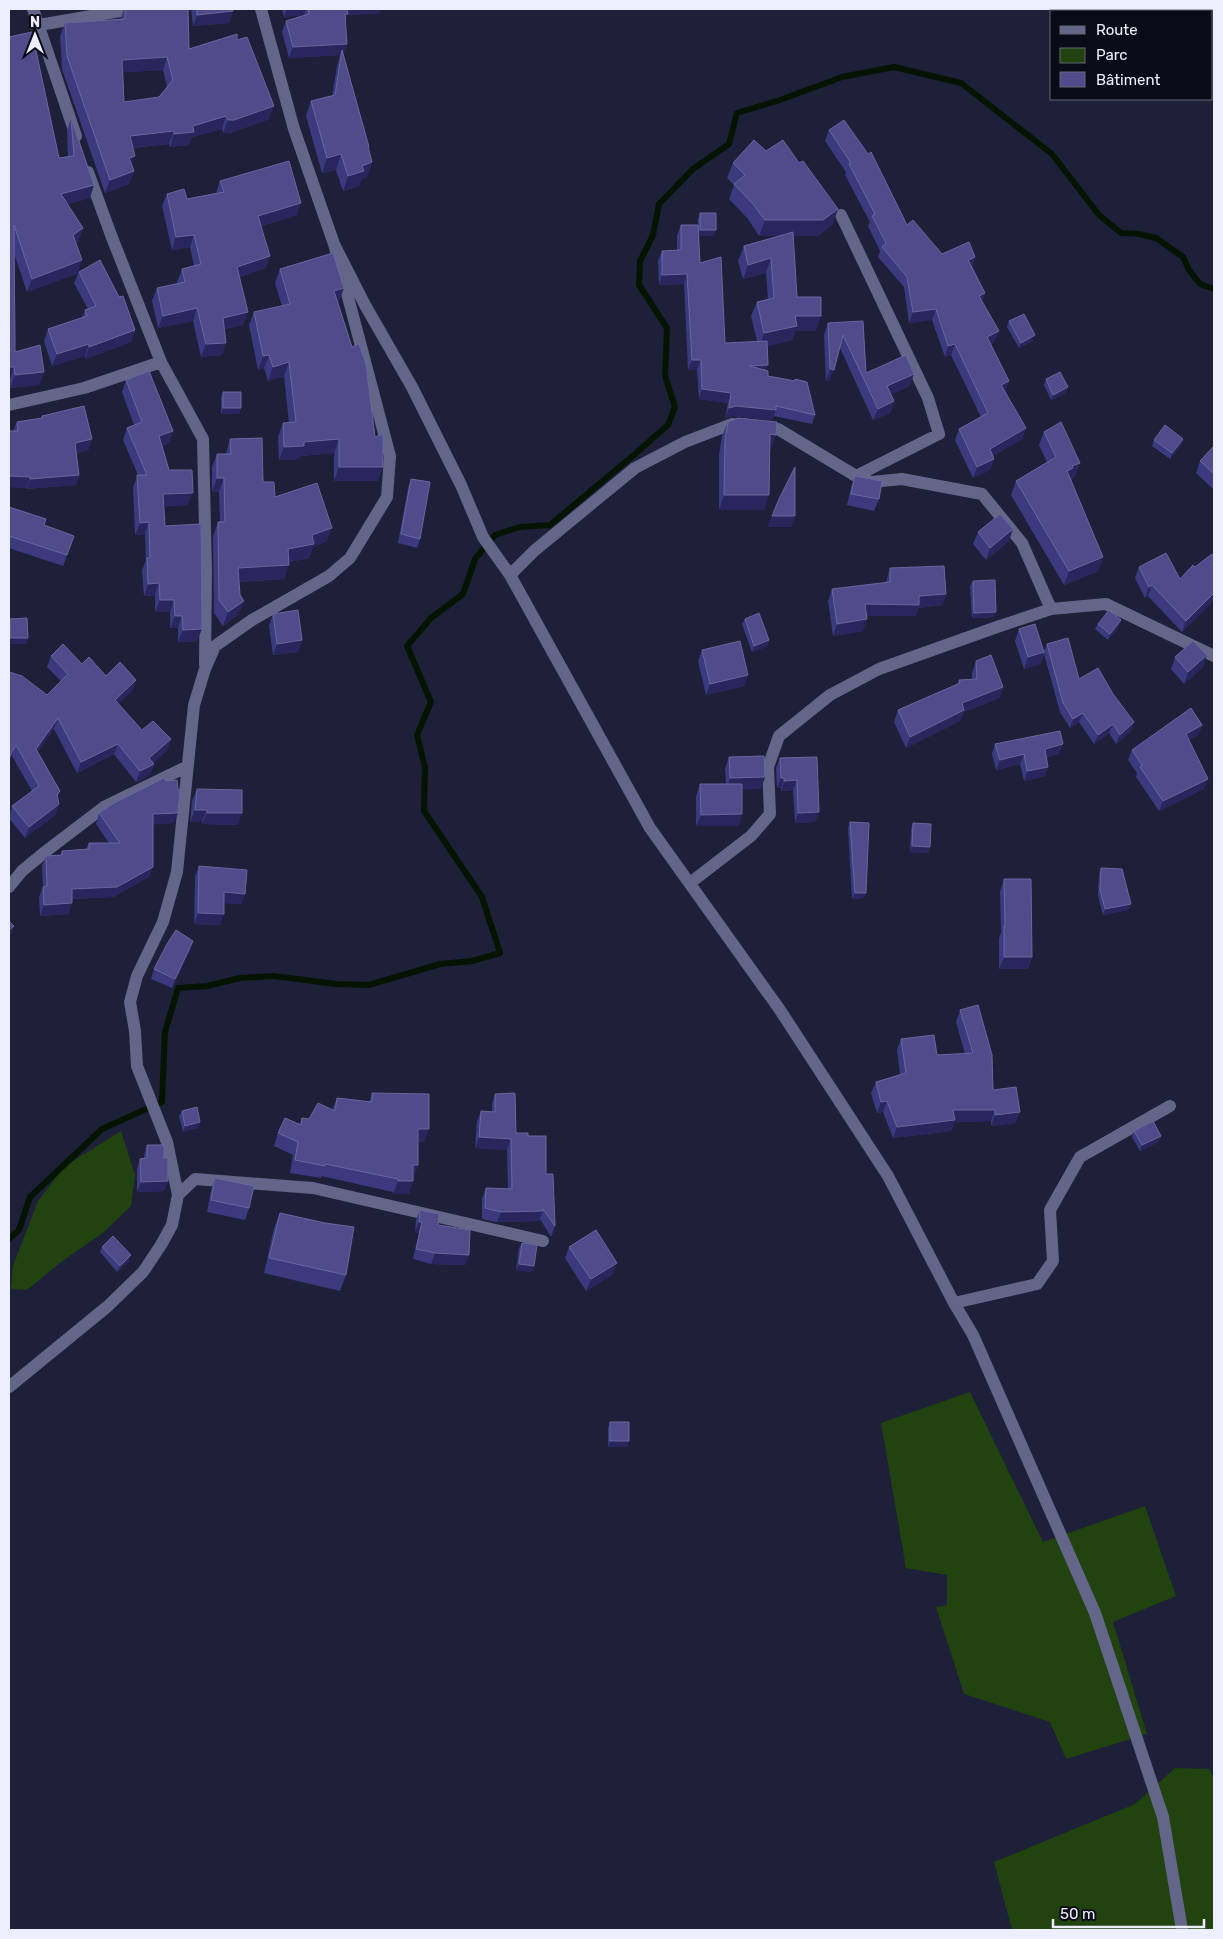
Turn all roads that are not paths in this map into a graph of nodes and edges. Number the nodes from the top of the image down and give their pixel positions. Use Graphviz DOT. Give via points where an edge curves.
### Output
graph roads {
  1 [pos="33,9"];
  2 [pos="132,9"];
  3 [pos="261,9"];
  4 [pos="39,25"];
  5 [pos="841,215"];
  6 [pos="334,244"];
  7 [pos="161,362"];
  8 [pos="9,405"];
  9 [pos="856,476"];
  10 [pos="510,575"];
  11 [pos="1051,609"];
  12 [pos="1214,656"];
  13 [pos="205,669"];
  14 [pos="188,766"];
  15 [pos="690,883"];
  16 [pos="9,887"];
  17 [pos="1170,1106"];
  18 [pos="178,1195"];
  19 [pos="543,1241"];
  20 [pos="954,1303"];
  21 [pos="9,1387"];
  22 [pos="1182,1930"];
  1 -- 4 [label="street"];
  2 -- 4 [label="street"];
  3 -- 6 [label="street" via="294,129"];
  4 -- 7 [label="street" via="111,235"];
  5 -- 9 [label="street" via="928,398 939,434"];
  6 -- 10 [label="street" via="412,387 483,537"];
  6 -- 13 [label="street" via="390,456 386,498 350,558 329,576 252,620 215,646"];
  7 -- 8 [label="street" via="84,388"];
  7 -- 13 [label="street" via="203,439"];
  9 -- 10 [label="street" via="778,429 732,424 685,442 635,468 534,550"];
  9 -- 11 [label="street" via="871,482 902,479 982,494 1022,543"];
  10 -- 15 [label="street" via="650,828"];
  11 -- 12 [label="street" via="1106,604"];
  11 -- 15 [label="street" via="879,670 830,695 779,736 768,767 770,814 751,836"];
  13 -- 14 [label="street" via="194,705"];
  14 -- 16 [label="street" via="104,808 22,871"];
  14 -- 18 [label="street" via="177,872 163,922 137,976 130,1002 137,1066 167,1142"];
  15 -- 20 [label="street" via="780,1010 888,1176"];
  17 -- 20 [label="street" via="1080,1157 1050,1210 1053,1261 1037,1284"];
  18 -- 19 [label="street" via="195,1179 313,1188"];
  18 -- 21 [label="street" via="172,1224 143,1272 108,1306"];
  20 -- 22 [label="street" via="973,1335 1095,1613 1163,1817"];
}
